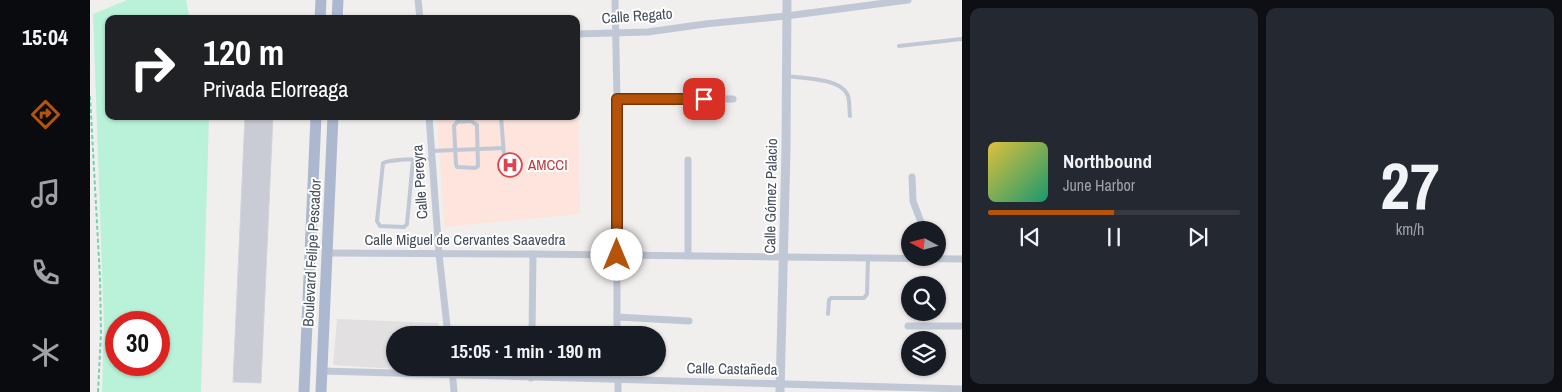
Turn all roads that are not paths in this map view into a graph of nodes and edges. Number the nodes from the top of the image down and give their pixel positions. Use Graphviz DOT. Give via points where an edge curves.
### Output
graph roads {
  1 [pos="321,0"];
  2 [pos="338,0"];
  3 [pos="418,0"];
  4 [pos="615,0"];
  5 [pos="787,0"];
  6 [pos="908,0"];
  7 [pos="320,15"];
  8 [pos="338,15"];
  9 [pos="420,15"];
  10 [pos="786,16"];
  11 [pos="615,32"];
  12 [pos="580,34"];
  13 [pos="962,40"];
  14 [pos="899,46"];
  15 [pos="786,76"];
  16 [pos="617,99"];
  17 [pos="733,99"];
  18 [pos="850,116"];
  19 [pos="316,120"];
  20 [pos="333,120"];
  21 [pos="428,120"];
  22 [pos="501,120"];
  23 [pos="504,148"];
  24 [pos="454,150"];
  25 [pos="478,150"];
  26 [pos="432,155"];
  27 [pos="413,160"];
  28 [pos="688,160"];
  29 [pos="505,168"];
  30 [pos="912,176"];
  31 [pos="921,221"];
  32 [pos="328,253"];
  33 [pos="440,254"];
  34 [pos="533,254"];
  35 [pos="617,255"];
  36 [pos="688,256"];
  37 [pos="783,257"];
  38 [pos="868,258"];
  39 [pos="901,258"];
  40 [pos="946,259"];
  41 [pos="962,259"];
  42 [pos="828,314"];
  43 [pos="617,317"];
  44 [pos="689,321"];
  45 [pos="447,326"];
  46 [pos="532,326"];
  47 [pos="618,326"];
  48 [pos="908,326"];
  49 [pos="962,326"];
  50 [pos="322,371"];
  51 [pos="386,373"];
  52 [pos="453,376"];
  53 [pos="618,376"];
  54 [pos="531,378"];
  55 [pos="618,380"];
  56 [pos="780,388"];
  57 [pos="962,389"];
  58 [pos="304,392"];
  59 [pos="321,392"];
  60 [pos="454,392"];
  61 [pos="618,392"];
  1 -- 7 [label="main road"];
  2 -- 8 [label="main road"];
  3 -- 9 [label="street"];
  4 -- 11 [label="street"];
  5 -- 10 [label="street, Calle Gómez Palacio"];
  6 -- 10 [label="street, Calle Regato"];
  10 -- 11 [label="street, Calle Regato" via="648,32"];
  10 -- 15 [label="street, Calle Gómez Palacio"];
  11 -- 12 [label="street, Calle Regato"];
  11 -- 16 [label="street"];
  13 -- 14 [label="lane"];
  15 -- 18 [label="lane" via="838,85 848,96"];
  15 -- 37 [label="street, Calle Gómez Palacio"];
  16 -- 17 [label="street"];
  16 -- 35 [label="street"];
  19 -- 58 [label="main road, Boulevard Felipe Pescador"];
  20 -- 32 [label="main road, Boulevard Felipe Pescador"];
  21 -- 26 [label="street, Calle Pereyra"];
  22 -- 23 [label="lane"];
  23 -- 25 [label="lane"];
  23 -- 29 [label="lane"];
  24 -- 25 [label="lane"];
  24 -- 25 [label="lane" via="458,167 475,168 478,166"];
  24 -- 25 [label="lane" via="455,124 472,121 477,125"];
  24 -- 26 [label="lane"];
  26 -- 27 [label="lane"];
  26 -- 33 [label="street, Calle Pereyra"];
  27 -- 27 [label="lane" via="382,164 377,221 380,226 404,227 407,224"];
  28 -- 36 [label="street"];
  30 -- 31 [label="street" via="913,201"];
  32 -- 33 [label="street, Calle Miguel de Cervantes Saavedra"];
  32 -- 50 [label="main road, Boulevard Felipe Pescador"];
  33 -- 34 [label="street, Calle Miguel de Cervantes Saavedra"];
  33 -- 45 [label="street, Calle Pereyra"];
  34 -- 35 [label="street, Calle Miguel de Cervantes Saavedra"];
  34 -- 46 [label="street"];
  35 -- 36 [label="street, Calle Miguel de Cervantes Saavedra"];
  35 -- 43 [label="street"];
  36 -- 37 [label="street, Calle Miguel de Cervantes Saavedra"];
  37 -- 38 [label="street, Calle Miguel de Cervantes Saavedra"];
  37 -- 56 [label="street, Calle Gómez Palacio"];
  38 -- 39 [label="street, Calle Miguel de Cervantes Saavedra"];
  38 -- 42 [label="lane" via="867,294 864,298 831,298"];
  40 -- 41 [label="street, Calle Miguel de Cervantes Saavedra"];
  43 -- 44 [label="street"];
  43 -- 47 [label="street"];
  48 -- 49 [label="street"];
  50 -- 51 [label="street, Calle Castañeda"];
  50 -- 59 [label="main road, Boulevard Felipe Pescador"];
  52 -- 54 [label="street, Calle Castañeda"];
  52 -- 60 [label="street"];
  53 -- 55 [label="street"];
  54 -- 55 [label="street, Calle Castañeda"];
  55 -- 56 [label="street, Calle Castañeda"];
  55 -- 61 [label="street"];
  56 -- 57 [label="street, Calle Castañeda"];
}
